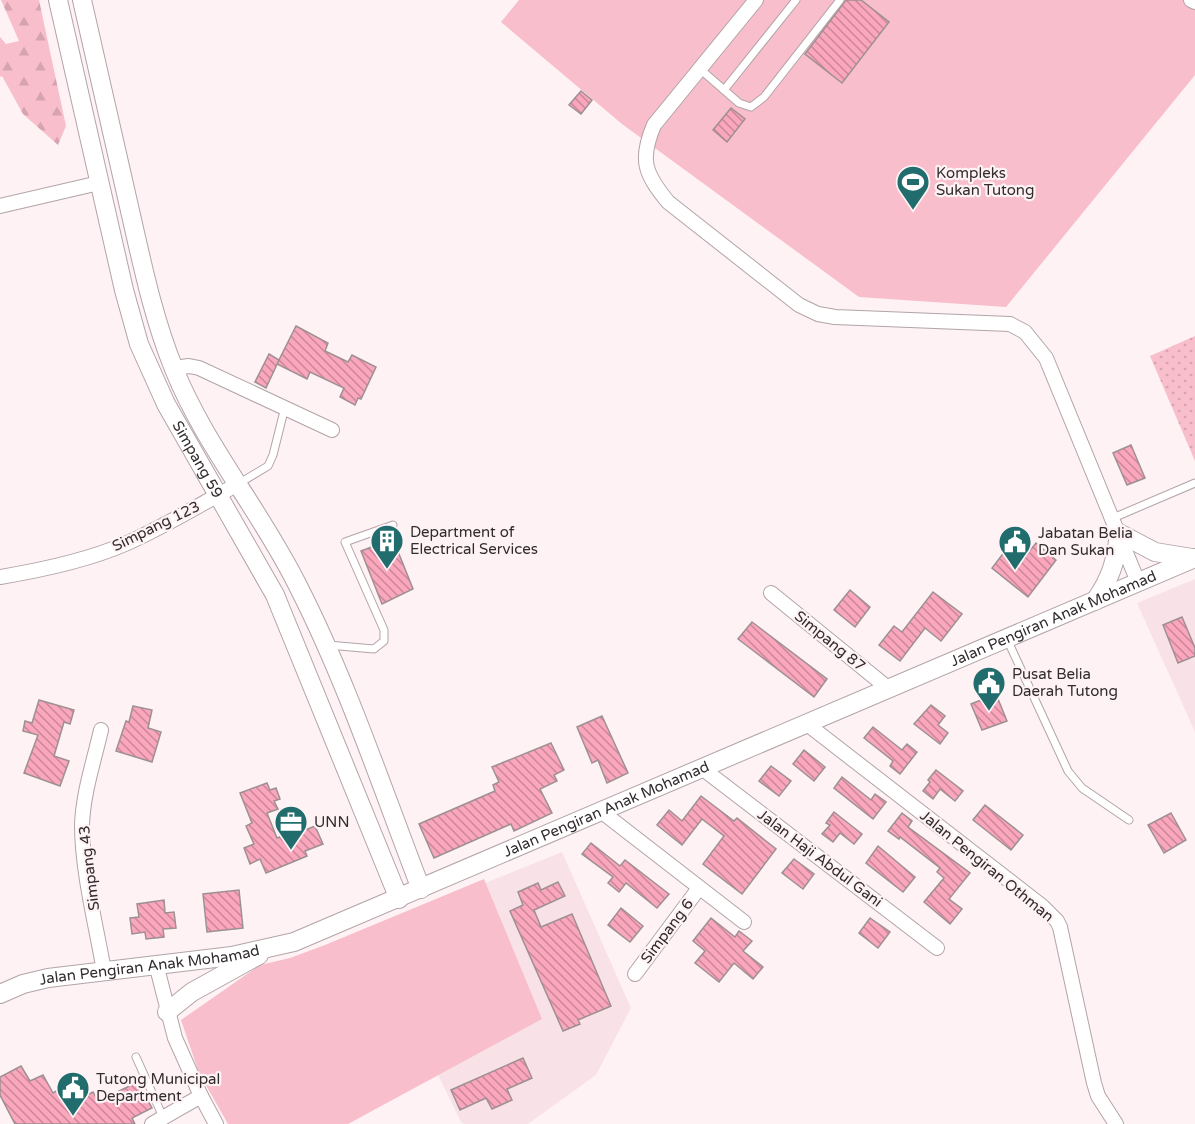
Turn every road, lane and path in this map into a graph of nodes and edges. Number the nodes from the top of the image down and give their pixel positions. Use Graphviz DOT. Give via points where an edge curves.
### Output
graph roads {
  1 [pos="58,0"];
  2 [pos="82,0"];
  3 [pos="756,0"];
  4 [pos="796,0"];
  5 [pos="840,0"];
  6 [pos="1191,0"];
  7 [pos="1195,2"];
  8 [pos="700,69"];
  9 [pos="724,90"];
  10 [pos="99,183"];
  11 [pos="0,206"];
  12 [pos="174,368"];
  13 [pos="285,407"];
  14 [pos="332,430"];
  15 [pos="1195,483"];
  16 [pos="238,484"];
  17 [pos="218,495"];
  18 [pos="393,525"];
  19 [pos="1116,526"];
  20 [pos="1195,558"];
  21 [pos="0,577"];
  22 [pos="1138,582"];
  23 [pos="771,593"];
  24 [pos="1094,602"];
  25 [pos="1007,639"];
  26 [pos="326,645"];
  27 [pos="889,689"];
  28 [pos="807,724"];
  29 [pos="101,730"];
  30 [pos="703,769"];
  31 [pos="602,812"];
  32 [pos="1129,820"];
  33 [pos="699,888"];
  34 [pos="421,889"];
  35 [pos="399,899"];
  36 [pos="744,922"];
  37 [pos="937,948"];
  38 [pos="268,949"];
  39 [pos="156,964"];
  40 [pos="104,971"];
  41 [pos="635,974"];
  42 [pos="0,994"];
  43 [pos="167,1012"];
  44 [pos="136,1057"];
  45 [pos="201,1096"];
  46 [pos="157,1120"];
  47 [pos="216,1124"];
  48 [pos="1116,1124"];
  1 -- 10 [label="street, Simpang 59"];
  2 -- 12 [label="street, Simpang 59" via="147,285"];
  3 -- 8 [label="street"];
  4 -- 9 [label="lane"];
  5 -- 9 [label="lane" via="757,104 745,106"];
  6 -- 7 [label="street"];
  8 -- 9 [label="lane"];
  8 -- 19 [label="street" via="654,125 646,145 646,165 654,185 669,202 800,305 818,314 1010,324 1025,332 1046,358"];
  10 -- 11 [label="street"];
  10 -- 17 [label="street, Simpang 59" via="140,344 166,404"];
  12 -- 13 [label="street" via="199,368"];
  12 -- 16 [label="street, Simpang 59" via="201,424"];
  13 -- 14 [label="street"];
  13 -- 16 [label="lane" via="268,466"];
  15 -- 19 [label="lane"];
  16 -- 17 [label="street, Simpang 123"];
  16 -- 26 [label="street, Simpang 59" via="298,585"];
  17 -- 21 [label="street, Simpang 123" via="123,545 49,568"];
  17 -- 35 [label="street, Simpang 59" via="275,595"];
  18 -- 26 [label="lane" via="345,542 384,630 384,642 374,649"];
  19 -- 20 [label="street" via="1155,552"];
  19 -- 22 [label="street"];
  19 -- 24 [label="street" via="1114,567"];
  20 -- 22 [label="street, Jalan Pengiran Anak Mohamad"];
  22 -- 24 [label="street, Jalan Pengiran Anak Mohamad"];
  23 -- 27 [label="street, Simpang 87"];
  24 -- 25 [label="street, Jalan Pengiran Anak Mohamad"];
  25 -- 27 [label="street, Jalan Pengiran Anak Mohamad"];
  25 -- 32 [label="lane" via="1068,771 1082,788"];
  26 -- 34 [label="street, Simpang 59"];
  27 -- 28 [label="street, Jalan Pengiran Anak Mohamad"];
  28 -- 30 [label="street, Jalan Pengiran Anak Mohamad"];
  28 -- 48 [label="street, Jalan Pengiran Othman" via="1057,921 1094,1083"];
  29 -- 40 [label="street, Simpang 43" via="82,825"];
  30 -- 31 [label="street, Jalan Pengiran Anak Mohamad"];
  30 -- 37 [label="street, Jalan Haji Abdul Gani"];
  31 -- 33 [label="street"];
  31 -- 34 [label="street, Jalan Pengiran Anak Mohamad"];
  33 -- 36 [label="street"];
  33 -- 41 [label="street, Simpang 6"];
  34 -- 35 [label="street, Jalan Pengiran Anak Mohamad"];
  35 -- 38 [label="street, Jalan Pengiran Anak Mohamad"];
  38 -- 39 [label="street, Jalan Pengiran Anak Mohamad"];
  38 -- 43 [label="street" via="192,992"];
  39 -- 40 [label="street, Jalan Pengiran Anak Mohamad"];
  39 -- 43 [label="street"];
  40 -- 42 [label="street, Jalan Pengiran Anak Mohamad" via="48,978"];
  43 -- 45 [label="street"];
  44 -- 46 [label="lane"];
  45 -- 46 [label="street"];
  45 -- 47 [label="street"];
}
